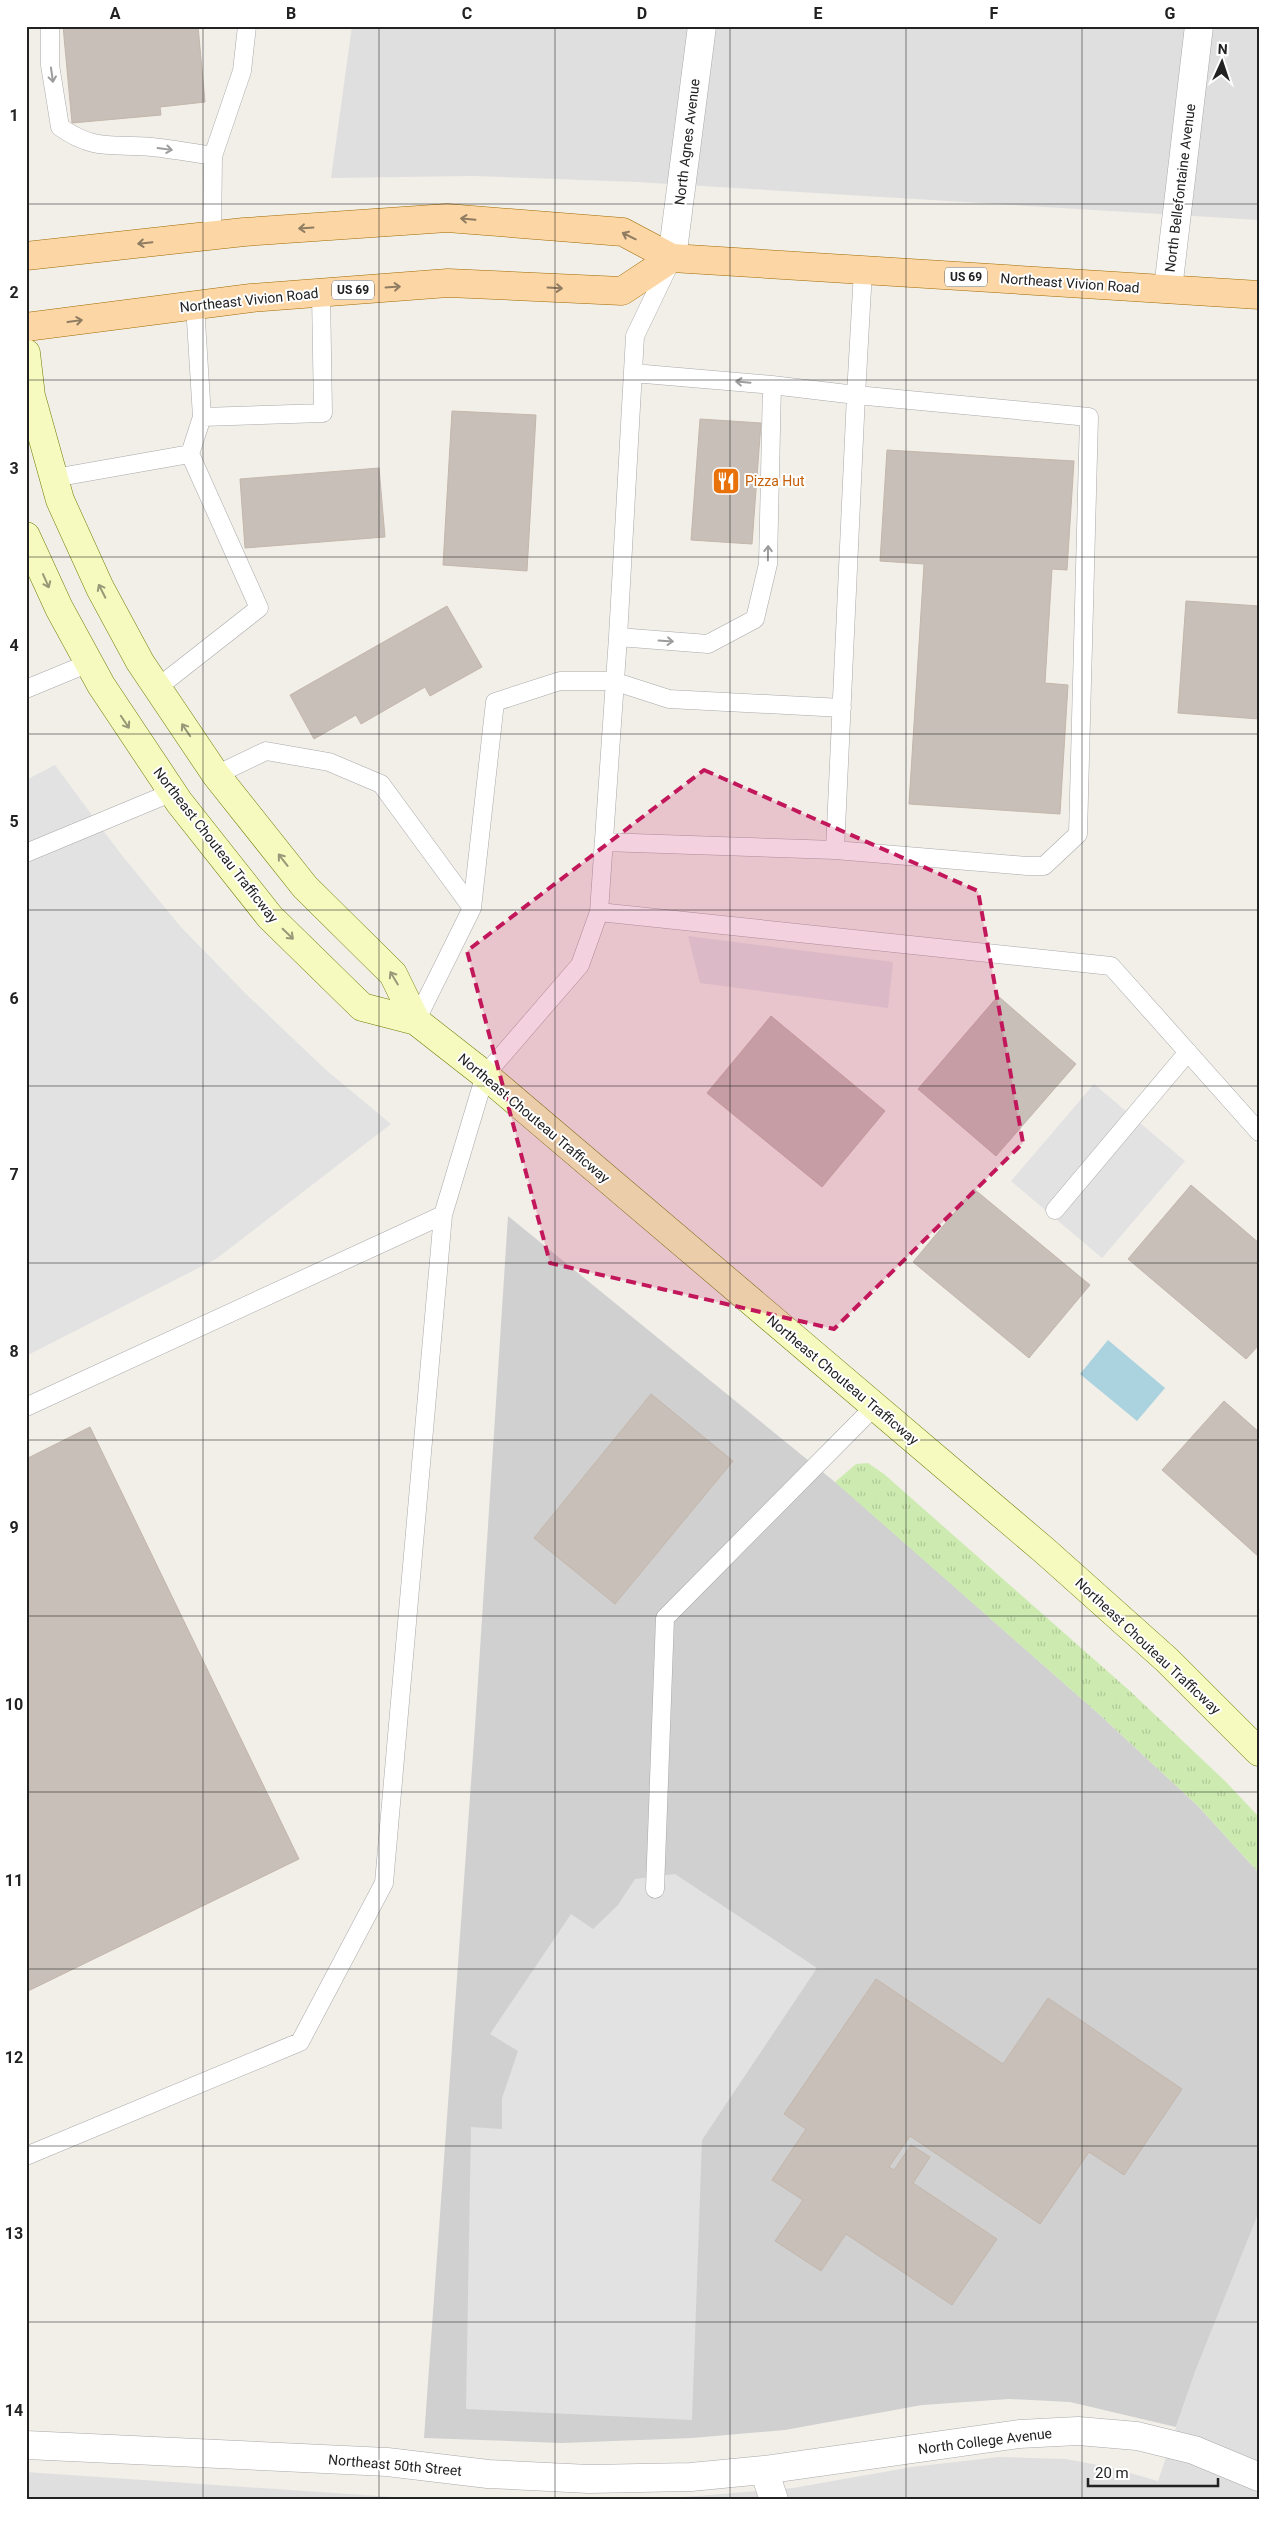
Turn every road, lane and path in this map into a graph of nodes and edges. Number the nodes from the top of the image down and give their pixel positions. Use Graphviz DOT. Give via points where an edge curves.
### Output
graph roads {
  1 [pos="50,26"];
  2 [pos="247,26"];
  3 [pos="702,26"];
  4 [pos="1199,26"];
  5 [pos="213,156"];
  6 [pos="212,236"];
  7 [pos="26,256"];
  8 [pos="672,258"];
  9 [pos="863,270"];
  10 [pos="1168,289"];
  11 [pos="321,293"];
  12 [pos="1259,295"];
  13 [pos="195,305"];
  14 [pos="26,327"];
  15 [pos="26,352"];
  16 [pos="633,373"];
  17 [pos="772,385"];
  18 [pos="856,395"];
  19 [pos="202,417"];
  20 [pos="190,454"];
  21 [pos="54,478"];
  22 [pos="26,536"];
  23 [pos="618,638"];
  24 [pos="89,663"];
  25 [pos="613,681"];
  26 [pos="26,688"];
  27 [pos="157,688"];
  28 [pos="842,708"];
  29 [pos="216,775"];
  30 [pos="172,792"];
  31 [pos="604,842"];
  32 [pos="835,850"];
  33 [pos="26,854"];
  34 [pos="472,908"];
  35 [pos="599,912"];
  36 [pos="416,1021"];
  37 [pos="1188,1052"];
  38 [pos="485,1074"];
  39 [pos="1259,1132"];
  40 [pos="1055,1210"];
  41 [pos="443,1215"];
  42 [pos="875,1406"];
  43 [pos="26,1408"];
  44 [pos="1259,1752"];
  45 [pos="655,1889"];
  46 [pos="26,2156"];
  47 [pos="26,2446"];
  48 [pos="764,2470"];
  49 [pos="1259,2477"];
  50 [pos="774,2500"];
  1 -- 5 [label="lane, one-way" via="50,66 60,127 75,138 105,146 150,146"];
  2 -- 5 [label="lane" via="242,71"];
  3 -- 8 [label="street, North Agnes Avenue"];
  4 -- 10 [label="street, North Bellefontaine Avenue"];
  5 -- 6 [label="lane"];
  6 -- 7 [label="main road, Northeast Vivion Road / US 69, one-way"];
  8 -- 6 [label="main road, Northeast Vivion Road / US 69, one-way" via="623,232 447,218"];
  8 -- 9 [label="main road, Northeast Vivion Road / US 69"];
  11 -- 8 [label="main road, Northeast Vivion Road / US 69, one-way" via="448,283 622,291"];
  8 -- 16 [label="lane" via="635,336"];
  9 -- 10 [label="main road, Northeast Vivion Road / US 69"];
  9 -- 18 [label="lane"];
  10 -- 12 [label="main road, Northeast Vivion Road / US 69"];
  11 -- 13 [label="main road, Northeast Vivion Road / US 69"];
  11 -- 19 [label="lane" via="323,413"];
  14 -- 13 [label="main road, Northeast Vivion Road / US 69, one-way"];
  13 -- 19 [label="lane"];
  15 -- 21 [label="main road, Northeast Chouteau Trafficway" via="32,396"];
  17 -- 16 [label="lane, one-way"];
  16 -- 23 [label="lane"];
  17 -- 18 [label="lane"];
  23 -- 17 [label="lane, one-way" via="708,644 755,619 768,564"];
  18 -- 28 [label="lane"];
  18 -- 32 [label="lane" via="1089,417 1078,834 1044,866"];
  19 -- 20 [label="lane"];
  20 -- 21 [label="lane"];
  20 -- 27 [label="lane" via="259,608"];
  27 -- 21 [label="main road, Northeast Chouteau Trafficway, one-way" via="100,588 60,500"];
  22 -- 24 [label="main road, Northeast Chouteau Trafficway, one-way" via="58,608"];
  23 -- 25 [label="lane"];
  24 -- 26 [label="lane"];
  24 -- 30 [label="main road, Northeast Chouteau Trafficway, one-way"];
  25 -- 28 [label="lane" via="669,699"];
  25 -- 31 [label="lane"];
  25 -- 34 [label="lane" via="560,681 495,702"];
  29 -- 27 [label="main road, Northeast Chouteau Trafficway, one-way"];
  28 -- 32 [label="lane"];
  29 -- 34 [label="lane" via="266,751 329,762 381,784"];
  36 -- 29 [label="main road, Northeast Chouteau Trafficway, one-way" via="393,974 305,887"];
  30 -- 33 [label="lane"];
  30 -- 36 [label="main road, Northeast Chouteau Trafficway, one-way" via="270,918 362,1008"];
  31 -- 32 [label="lane"];
  31 -- 35 [label="lane"];
  34 -- 36 [label="lane"];
  35 -- 37 [label="lane" via="1111,966"];
  35 -- 38 [label="lane" via="580,965"];
  36 -- 38 [label="main road, Northeast Chouteau Trafficway"];
  37 -- 39 [label="lane"];
  37 -- 40 [label="lane"];
  38 -- 41 [label="lane"];
  38 -- 42 [label="main road, Northeast Chouteau Trafficway"];
  41 -- 43 [label="lane"];
  41 -- 46 [label="lane" via="384,1883 300,2042"];
  42 -- 44 [label="main road, Northeast Chouteau Trafficway" via="1045,1551 1166,1660"];
  42 -- 45 [label="lane" via="665,1618"];
  47 -- 48 [label="street, Northeast 50th Street" via="387,2462 488,2474 589,2478 691,2477"];
  48 -- 49 [label="street, North College Avenue" via="1019,2434 1078,2431 1137,2436 1194,2450"];
  48 -- 50 [label="street"];
}
